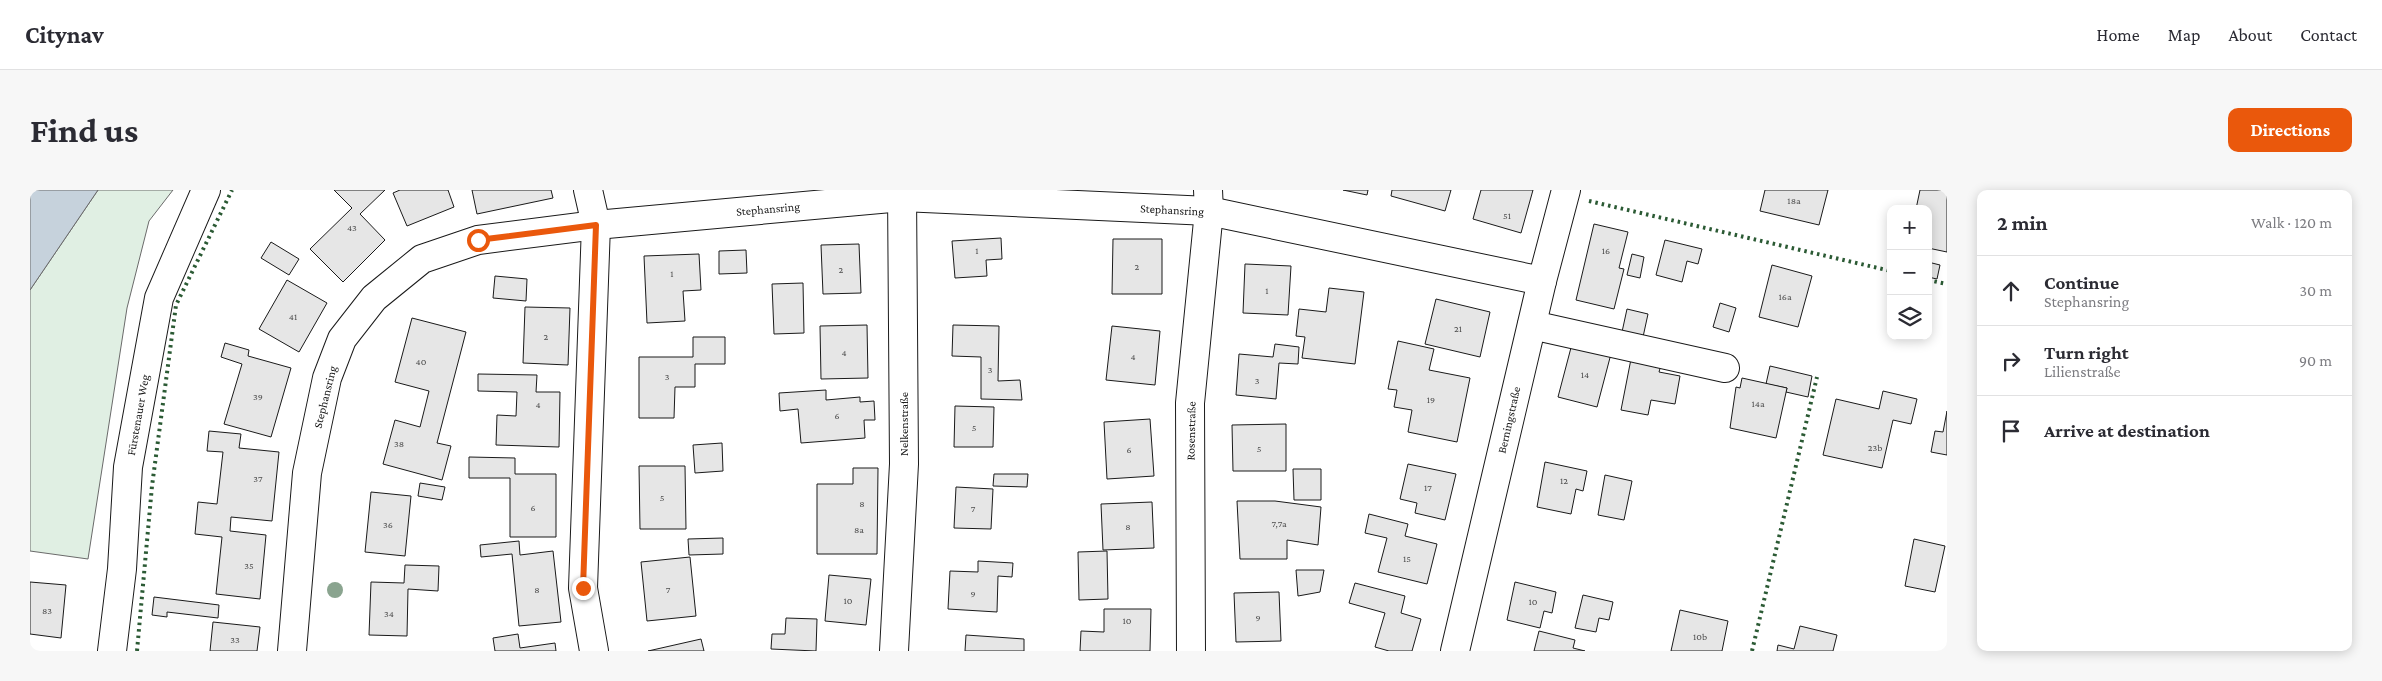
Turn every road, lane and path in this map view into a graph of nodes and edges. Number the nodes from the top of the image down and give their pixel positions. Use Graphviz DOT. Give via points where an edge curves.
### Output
graph roads {
  1 [pos="206,190"];
  2 [pos="588,190"];
  3 [pos="1566,190"];
  4 [pos="902,193"];
  5 [pos="1209,201"];
  6 [pos="596,225"];
  7 [pos="1542,281"];
  8 [pos="1532,325"];
  9 [pos="1725,368"];
  10 [pos="112,651"];
  11 [pos="292,651"];
  12 [pos="594,651"];
  13 [pos="894,651"];
  14 [pos="1191,651"];
  15 [pos="1455,651"];
  1 -- 10 [label="street, Fürstenauer Weg" via="159,298 128,467 122,569"];
  2 -- 6 [label="street"];
  3 -- 7 [label="street, Berningstraße"];
  4 -- 5 [label="street, Stephansring"];
  4 -- 6 [label="street, Stephansring"];
  4 -- 13 [label="street, Nelkenstraße" via="904,464"];
  5 -- 7 [label="street, Stephansring"];
  5 -- 14 [label="street, Rosenstraße" via="1190,403"];
  6 -- 11 [label="street, Stephansring" via="478,240 422,259 374,298 342,339 328,378 307,473"];
  6 -- 12 [label="street" via="583,588"];
  7 -- 8 [label="street, Berningstraße"];
  8 -- 9 [label="street"];
  8 -- 15 [label="street, Berningstraße"];
}
